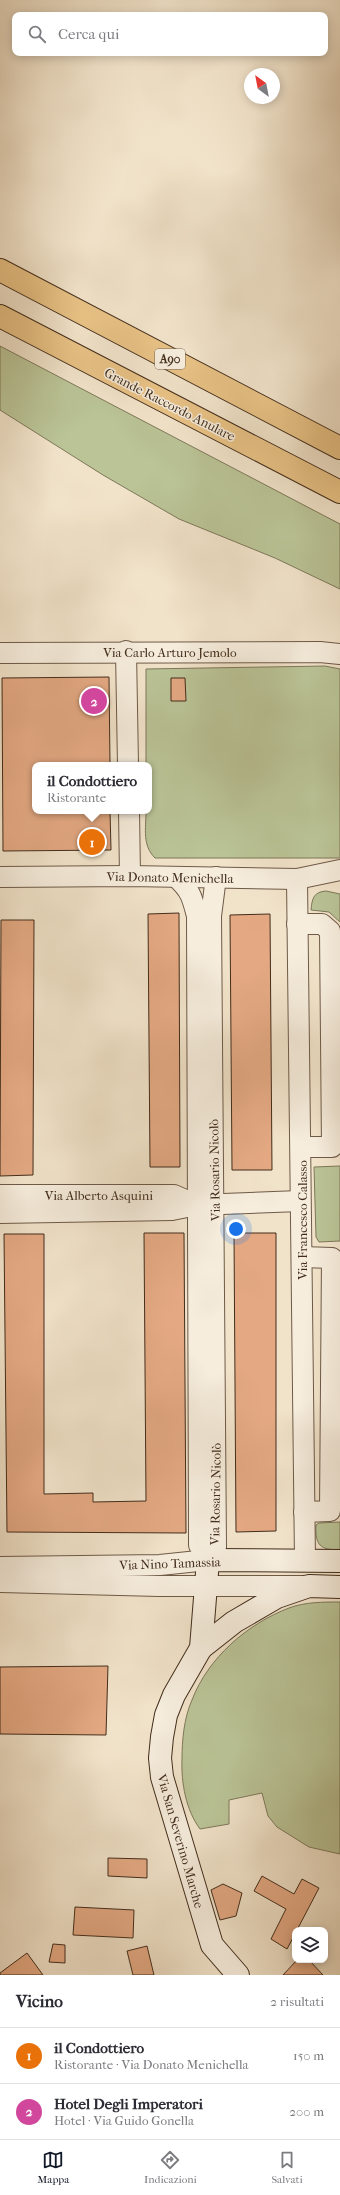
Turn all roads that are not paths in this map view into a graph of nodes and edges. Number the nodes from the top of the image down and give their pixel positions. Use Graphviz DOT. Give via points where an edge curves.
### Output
graph roads {
  1 [pos="0,270"];
  2 [pos="0,316"];
  3 [pos="340,448"];
  4 [pos="340,492"];
  5 [pos="126,651"];
  6 [pos="0,653"];
  7 [pos="340,654"];
  8 [pos="128,762"];
  9 [pos="129,814"];
  10 [pos="340,870"];
  11 [pos="130,876"];
  12 [pos="0,877"];
  13 [pos="176,877"];
  14 [pos="216,877"];
  15 [pos="297,879"];
  16 [pos="340,885"];
  17 [pos="297,924"];
  18 [pos="301,1147"];
  19 [pos="0,1195"];
  20 [pos="300,1201"];
  21 [pos="206,1205"];
  22 [pos="0,1213"];
  23 [pos="302,1257"];
  24 [pos="304,1512"];
  25 [pos="208,1560"];
  26 [pos="305,1561"];
  27 [pos="340,1561"];
  28 [pos="0,1567"];
  29 [pos="0,1582"];
  30 [pos="207,1585"];
  31 [pos="309,1586"];
  32 [pos="340,1587"];
  33 [pos="201,1648"];
  34 [pos="238,1975"];
  1 -- 3 [label="highway, A90"];
  2 -- 4 [label="highway, Grande Raccordo Anulare"];
  5 -- 6 [label="street, Via Carlo Arturo Jemolo"];
  5 -- 7 [label="street, Via Carlo Arturo Jemolo"];
  5 -- 8 [label="street"];
  9 -- 11 [label="street"];
  10 -- 15 [label="street, Via Donato Menichella"];
  11 -- 12 [label="street, Via Donato Menichella"];
  11 -- 13 [label="street, Via Donato Menichella"];
  13 -- 14 [label="street, Via Donato Menichella"];
  13 -- 21 [label="street, Via Rosario Nicolò" via="188,889 197,916"];
  14 -- 15 [label="street, Via Donato Menichella"];
  14 -- 21 [label="street, Via Rosario Nicolò" via="211,916"];
  15 -- 16 [label="street" via="328,881"];
  15 -- 17 [label="street, Via Francesco Calasso"];
  17 -- 18 [label="street, Via Francesco Calasso"];
  17 -- 18 [label="street" via="322,924 330,931 332,1147"];
  18 -- 20 [label="street, Via Francesco Calasso"];
  19 -- 21 [label="street, Via Alberto Asquini" via="174,1195"];
  20 -- 21 [label="street, Via Alberto Asquini"];
  20 -- 23 [label="street, Via Francesco Calasso"];
  21 -- 22 [label="street, Via Alberto Asquini" via="172,1210"];
  21 -- 25 [label="street, Via Rosario Nicolò" via="199,1545"];
  23 -- 24 [label="street, Via Francesco Calasso"];
  23 -- 24 [label="street" via="332,1258 330,1511"];
  24 -- 26 [label="street, Via Francesco Calasso"];
  25 -- 26 [label="street, Via Nino Tamassia"];
  25 -- 28 [label="street, Via Nino Tamassia" via="160,1565"];
  25 -- 30 [label="street, Via San Severino Marche"];
  26 -- 27 [label="street, Via Nino Tamassia"];
  29 -- 30 [label="street, Via Nino Tamassia"];
  30 -- 31 [label="street, Via Nino Tamassia"];
  30 -- 33 [label="street, Via San Severino Marche"];
  31 -- 32 [label="street, Via Nino Tamassia"];
  31 -- 33 [label="street" via="277,1597 253,1610"];
  33 -- 34 [label="street, Via San Severino Marche" via="174,1695 166,1715 162,1737 162,1778 212,1945"];
}
